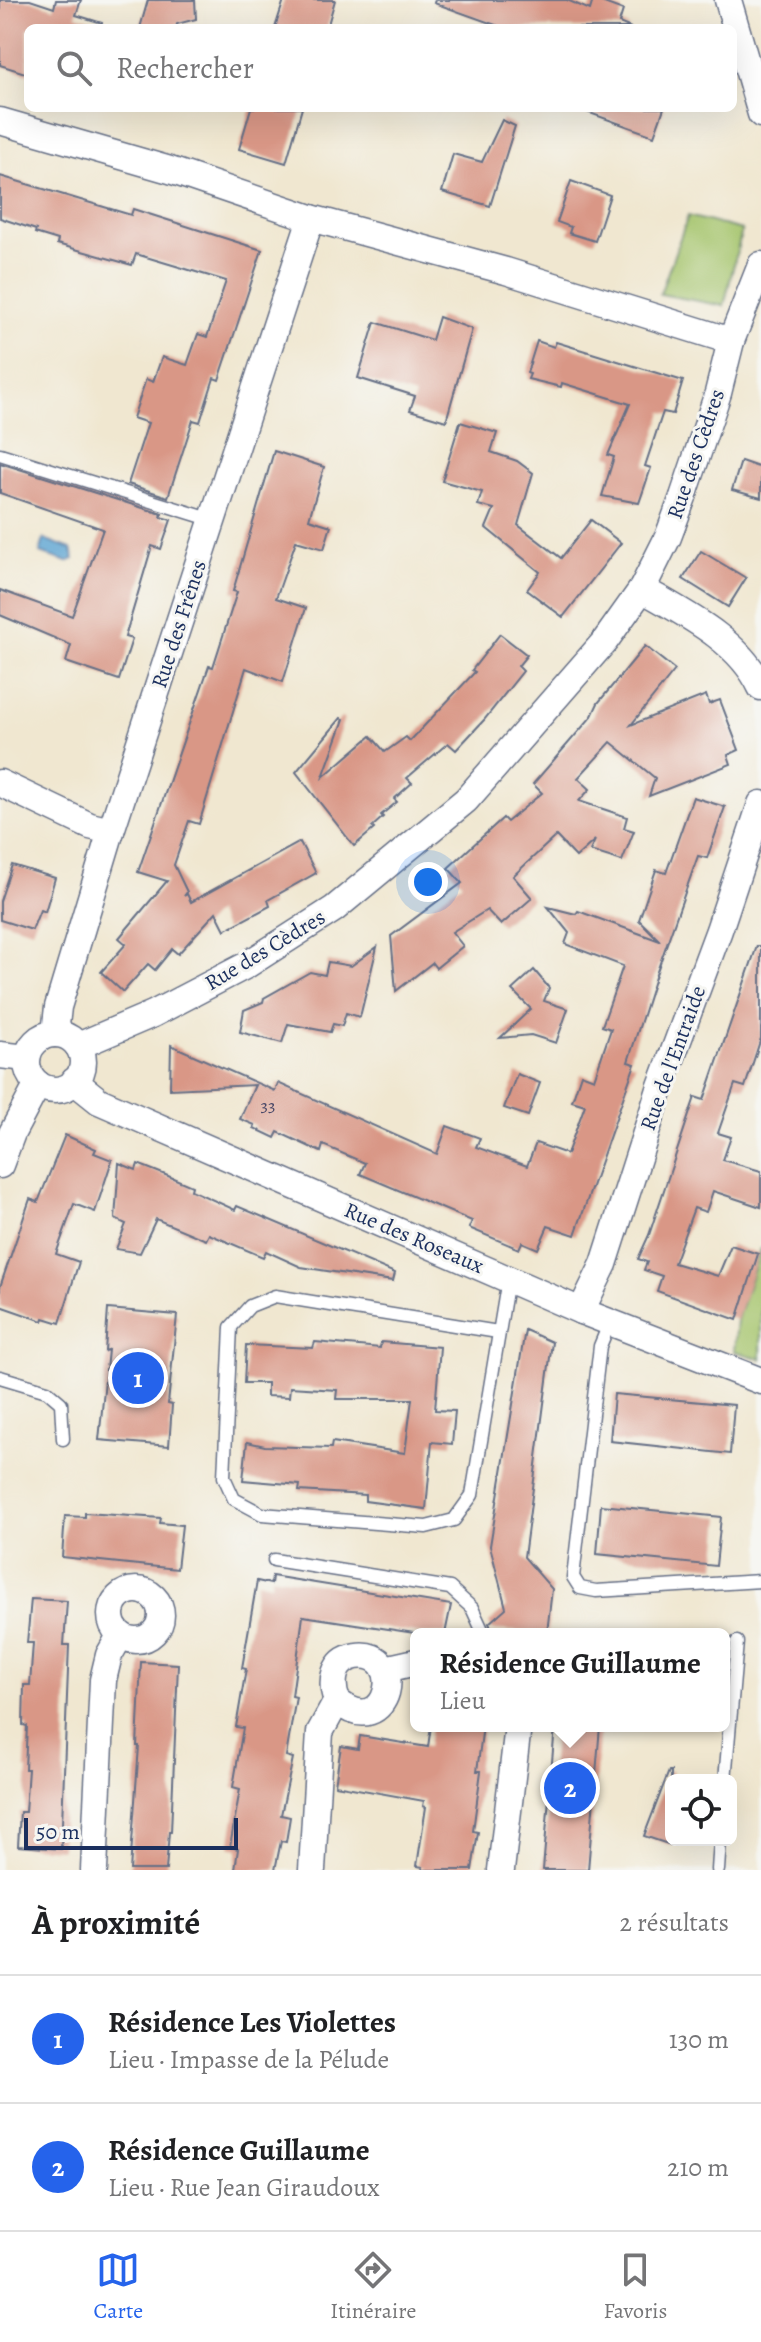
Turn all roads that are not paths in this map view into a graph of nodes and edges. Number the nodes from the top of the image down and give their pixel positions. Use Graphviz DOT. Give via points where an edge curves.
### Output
graph roads {
  1 [pos="728,0"];
  2 [pos="735,24"];
  3 [pos="737,31"];
  4 [pos="761,114"];
  5 [pos="0,121"];
  6 [pos="311,218"];
  7 [pos="761,265"];
  8 [pos="731,341"];
  9 [pos="0,454"];
  10 [pos="213,520"];
  11 [pos="642,589"];
  12 [pos="751,656"];
  13 [pos="761,687"];
  14 [pos="0,783"];
  15 [pos="761,804"];
  16 [pos="111,831"];
  17 [pos="67,1040"];
  18 [pos="0,1055"];
  19 [pos="27,1058"];
  20 [pos="74,1081"];
  21 [pos="38,1084"];
  22 [pos="0,1165"];
  23 [pos="508,1279"];
  24 [pos="581,1311"];
  25 [pos="610,1322"];
  26 [pos="498,1332"];
  27 [pos="0,1377"];
  28 [pos="761,1381"];
  29 [pos="63,1439"];
  30 [pos="274,1560"];
  31 [pos="761,1581"];
  32 [pos="481,1628"];
  33 [pos="120,1636"];
  34 [pos="737,1642"];
  35 [pos="410,1663"];
  36 [pos="385,1669"];
  37 [pos="337,1701"];
  38 [pos="730,1722"];
  39 [pos="517,1732"];
  40 [pos="729,1732"];
  41 [pos="726,1774"];
  42 [pos="720,1846"];
  43 [pos="94,1870"];
  44 [pos="312,1870"];
  45 [pos="501,1870"];
  46 [pos="718,1870"];
  1 -- 2 [label="street"];
  3 -- 4 [label="street"];
  5 -- 6 [label="street"];
  6 -- 8 [label="street"];
  6 -- 10 [label="street, Rue des Frênes"];
  7 -- 8 [label="street, Rue des Cèdres"];
  8 -- 11 [label="street, Rue des Cèdres" via="683,497"];
  9 -- 10 [label="lane"];
  10 -- 16 [label="street, Rue des Frênes"];
  11 -- 12 [label="street"];
  11 -- 17 [label="street, Rue des Cèdres" via="605,641 466,800 334,909 245,966 153,1014"];
  12 -- 13 [label="street"];
  14 -- 16 [label="street"];
  15 -- 24 [label="street, Rue de l'Entraide" via="604,1264"];
  16 -- 17 [label="street, Rue des Frênes" via="58,1007"];
  17 -- 19 [label="street" via="47,1035 33,1043"];
  17 -- 20 [label="street" via="83,1061"];
  18 -- 19 [label="street"];
  19 -- 21 [label="street"];
  20 -- 21 [label="street" via="57,1090"];
  20 -- 23 [label="street, Rue des Roseaux" via="99,1101"];
  21 -- 22 [label="street"];
  23 -- 24 [label="street, Rue des Roseaux"];
  23 -- 26 [label="lane"];
  24 -- 25 [label="street, Rue des Roseaux"];
  25 -- 28 [label="street, Rue des Roseaux"];
  25 -- 31 [label="lane" via="600,1346 573,1577 580,1588 596,1591"];
  26 -- 26 [label="lane" via="472,1495 454,1520 426,1527 262,1514 234,1499 224,1477 231,1327 250,1306 275,1296"];
  27 -- 29 [label="lane" via="47,1391 61,1403"];
  30 -- 32 [label="lane" via="450,1588 472,1608"];
  33 -- 43 [label="street" via="103,1680"];
  34 -- 38 [label="lane"];
  35 -- 36 [label="street"];
  36 -- 37 [label="street" via="386,1697 376,1708 363,1713"];
  36 -- 37 [label="street" via="363,1655 340,1664 333,1675"];
  37 -- 44 [label="street" via="320,1732"];
  39 -- 45 [label="street"];
  40 -- 41 [label="lane"];
  42 -- 46 [label="lane"];
}
